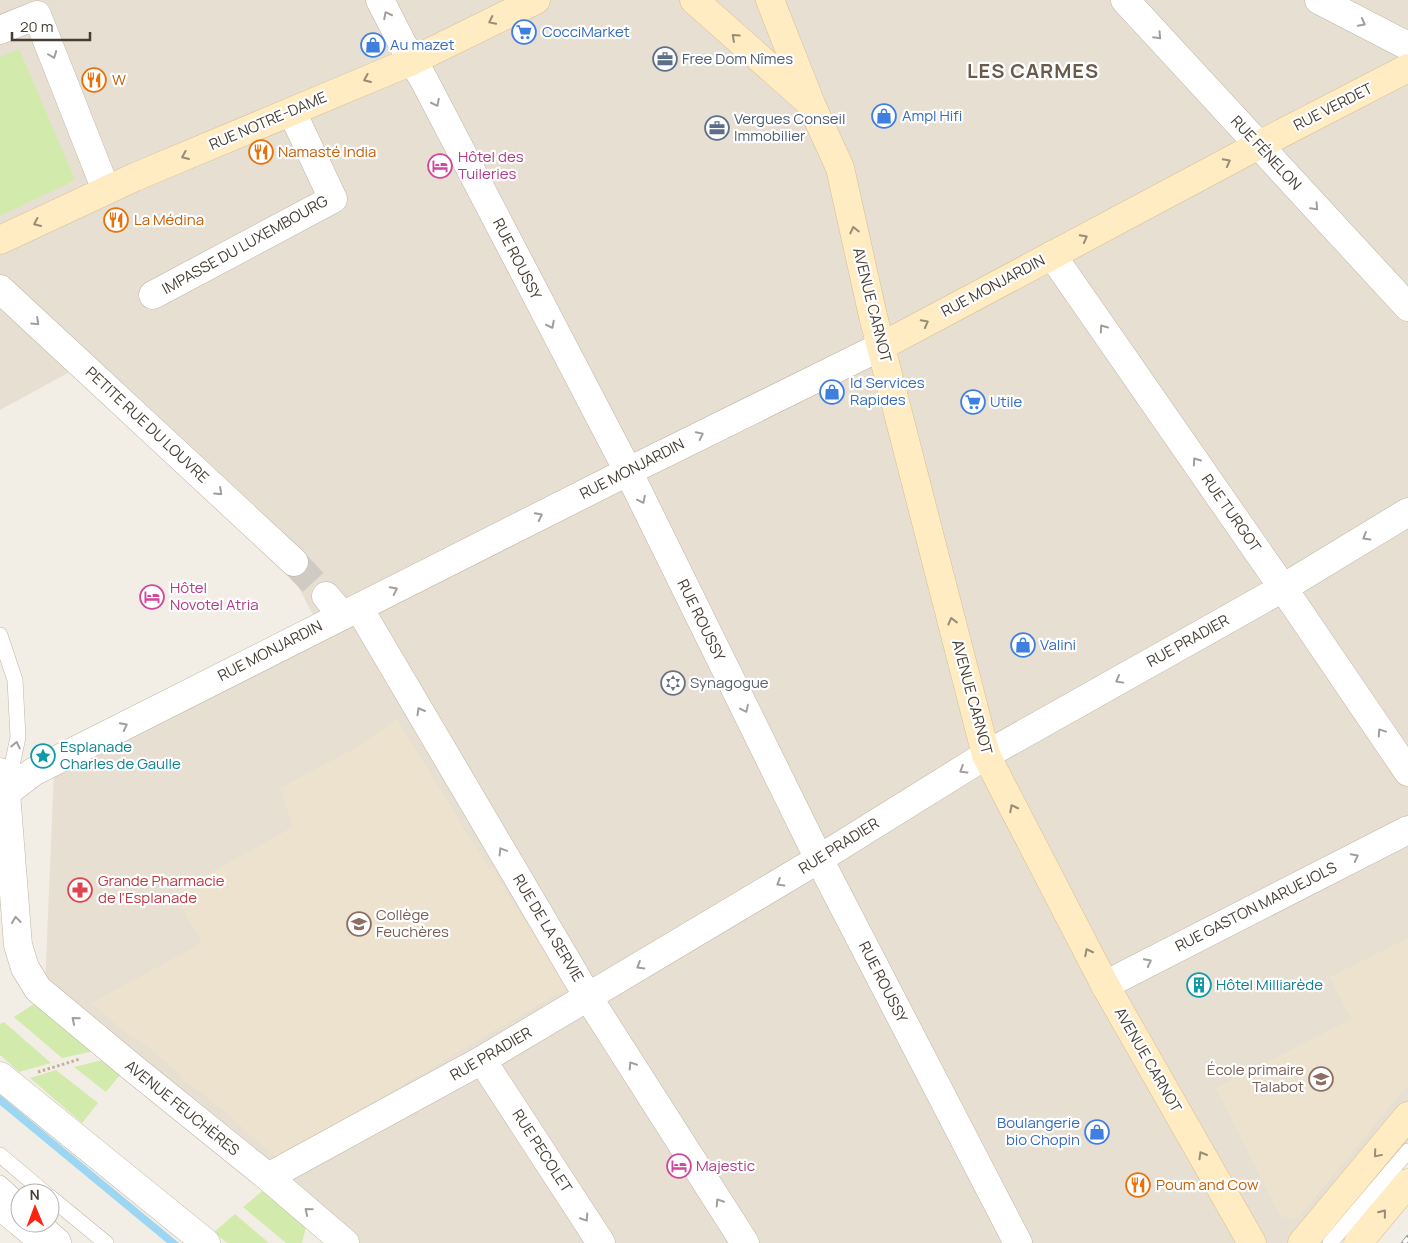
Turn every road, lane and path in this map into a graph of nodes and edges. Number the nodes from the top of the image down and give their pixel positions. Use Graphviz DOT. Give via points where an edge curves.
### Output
graph roads {
  1 [pos="380,0"];
  2 [pos="536,0"];
  3 [pos="694,0"];
  4 [pos="770,0"];
  5 [pos="1125,0"];
  6 [pos="1319,0"];
  7 [pos="0,30"];
  8 [pos="1408,46"];
  9 [pos="412,61"];
  10 [pos="1408,68"];
  11 [pos="811,104"];
  12 [pos="292,112"];
  13 [pos="1259,145"];
  14 [pos="106,190"];
  15 [pos="0,240"];
  16 [pos="1052,254"];
  17 [pos="0,289"];
  18 [pos="153,295"];
  19 [pos="1408,307"];
  20 [pos="882,346"];
  21 [pos="628,471"];
  22 [pos="1408,512"];
  23 [pos="294,562"];
  24 [pos="1283,588"];
  25 [pos="342,606"];
  26 [pos="0,636"];
  27 [pos="986,755"];
  28 [pos="1408,772"];
  29 [pos="2,788"];
  30 [pos="1408,830"];
  31 [pos="819,859"];
  32 [pos="1105,984"];
  33 [pos="588,997"];
  34 [pos="112,1051"];
  35 [pos="482,1060"];
  36 [pos="4,1079"];
  37 [pos="1408,1116"];
  38 [pos="1408,1151"];
  39 [pos="0,1155"];
  40 [pos="268,1177"];
  41 [pos="0,1183"];
  42 [pos="34,1183"];
  43 [pos="1408,1183"];
  44 [pos="10,1192"];
  45 [pos="60,1205"];
  46 [pos="0,1206"];
  47 [pos="10,1214"];
  48 [pos="32,1233"];
  49 [pos="56,1233"];
  50 [pos="45,1243"];
  51 [pos="64,1243"];
  52 [pos="106,1243"];
  53 [pos="206,1243"];
  54 [pos="345,1243"];
  55 [pos="601,1243"];
  56 [pos="745,1243"];
  57 [pos="1018,1243"];
  58 [pos="1252,1243"];
  59 [pos="1302,1243"];
  60 [pos="1330,1243"];
  61 [pos="1358,1243"];
  9 -- 1 [label="street, RUE ROUSSY, one-way"];
  2 -- 9 [label="street, RUE NOTRE-DAME, one-way"];
  11 -- 3 [label="street, AVENUE CARNOT, one-way"];
  4 -- 11 [label="street, AVENUE CARNOT"];
  5 -- 13 [label="street, RUE FÉNELON, one-way"];
  6 -- 8 [label="street, one-way"];
  7 -- 14 [label="street, one-way" via="37,14"];
  9 -- 12 [label="street, RUE NOTRE-DAME, one-way"];
  9 -- 21 [label="street, RUE ROUSSY, one-way"];
  10 -- 13 [label="street, RUE VERDET"];
  20 -- 11 [label="street, AVENUE CARNOT, one-way" via="840,168"];
  12 -- 14 [label="street, RUE NOTRE-DAME, one-way"];
  12 -- 18 [label="street, IMPASSE DU LUXEMBOURG" via="333,199"];
  16 -- 13 [label="street, RUE MONJARDIN, one-way"];
  13 -- 19 [label="street, RUE FÉNELON, one-way"];
  14 -- 15 [label="street, RUE NOTRE-DAME, one-way"];
  20 -- 16 [label="street, RUE MONJARDIN, one-way"];
  24 -- 16 [label="street, RUE TURGOT, one-way"];
  17 -- 23 [label="street, PETITE RUE DU LOUVRE, one-way"];
  21 -- 20 [label="street, RUE MONJARDIN, one-way"];
  27 -- 20 [label="street, AVENUE CARNOT, one-way"];
  25 -- 21 [label="street, RUE MONJARDIN, one-way"];
  21 -- 31 [label="street, RUE ROUSSY, one-way"];
  22 -- 24 [label="street, RUE PRADIER, one-way"];
  24 -- 27 [label="street, RUE PRADIER, one-way"];
  28 -- 24 [label="street, RUE TURGOT, one-way"];
  29 -- 25 [label="street, RUE MONJARDIN, one-way"];
  33 -- 25 [label="street, RUE DE LA SERVIE, one-way"];
  29 -- 26 [label="lane, one-way" via="18,737 15,680"];
  27 -- 31 [label="street, RUE PRADIER, one-way"];
  32 -- 27 [label="street, AVENUE CARNOT, one-way"];
  34 -- 29 [label="street, AVENUE FEUCHÈRES, one-way" via="38,989 25,968 18,945"];
  32 -- 30 [label="street, RUE GASTON MARUEJOLS, one-way"];
  31 -- 33 [label="street, RUE PRADIER, one-way"];
  31 -- 57 [label="street, RUE ROUSSY"];
  58 -- 32 [label="street, AVENUE CARNOT, one-way"];
  33 -- 35 [label="street, RUE PRADIER"];
  56 -- 33 [label="street, RUE DE LA SERVIE, one-way"];
  34 -- 36 [label="path"];
  34 -- 40 [label="street, AVENUE FEUCHÈRES"];
  35 -- 40 [label="street, RUE PRADIER"];
  35 -- 55 [label="street, RUE PECOLET, one-way"];
  36 -- 53 [label="street"];
  37 -- 59 [label="street, one-way"];
  38 -- 60 [label="lane"];
  39 -- 42 [label="lane"];
  54 -- 40 [label="street, AVENUE FEUCHÈRES, one-way"];
  41 -- 44 [label="lane"];
  61 -- 43 [label="street, one-way"];
  45 -- 52 [label="lane"];
  46 -- 47 [label="street"];
  48 -- 50 [label="street"];
  49 -- 51 [label="lane"];
}
